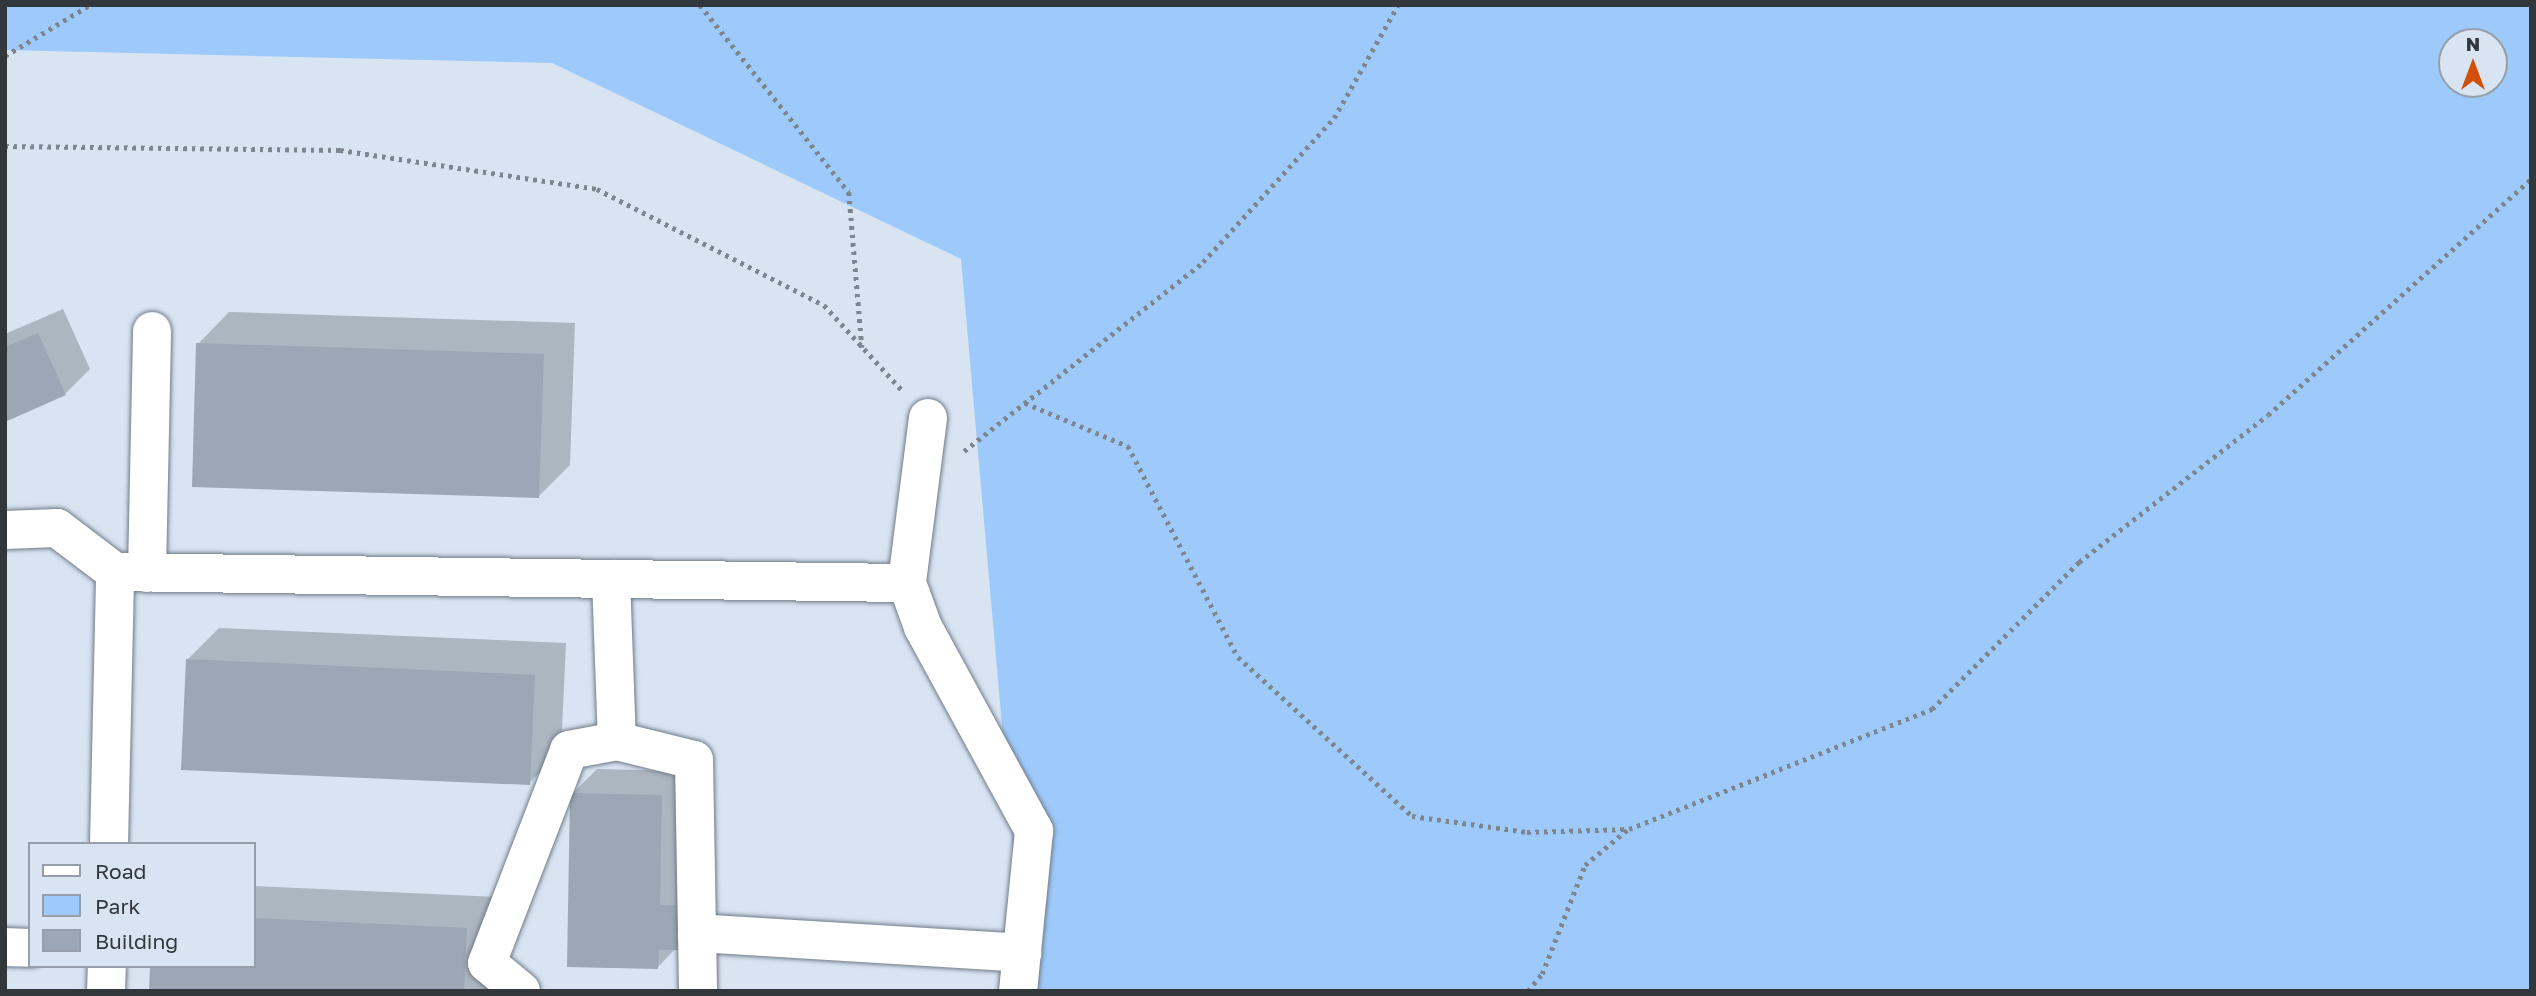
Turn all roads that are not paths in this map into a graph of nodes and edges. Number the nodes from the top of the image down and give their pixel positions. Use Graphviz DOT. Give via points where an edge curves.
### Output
graph roads {
  1 [pos="152,331"];
  2 [pos="928,418"];
  3 [pos="5,530"];
  4 [pos="131,573"];
  5 [pos="611,579"];
  6 [pos="908,583"];
  7 [pos="617,741"];
  8 [pos="109,842"];
  9 [pos="696,933"];
  10 [pos="5,947"];
  11 [pos="28,948"];
  12 [pos="1023,953"];
  13 [pos="107,968"];
  14 [pos="106,991"];
  15 [pos="520,991"];
  16 [pos="698,991"];
  17 [pos="1018,991"];
  1 -- 4 [label="street"];
  2 -- 6 [label="street"];
  3 -- 4 [label="street" via="57,528"];
  4 -- 5 [label="street"];
  4 -- 8 [label="street"];
  5 -- 6 [label="street"];
  5 -- 7 [label="street"];
  6 -- 12 [label="street" via="923,627 1034,831"];
  7 -- 9 [label="street" via="694,760"];
  7 -- 15 [label="street" via="569,750 559,775 487,963"];
  9 -- 12 [label="street"];
  9 -- 16 [label="street"];
  10 -- 11 [label="street"];
  12 -- 17 [label="street"];
  13 -- 14 [label="street"];
}
